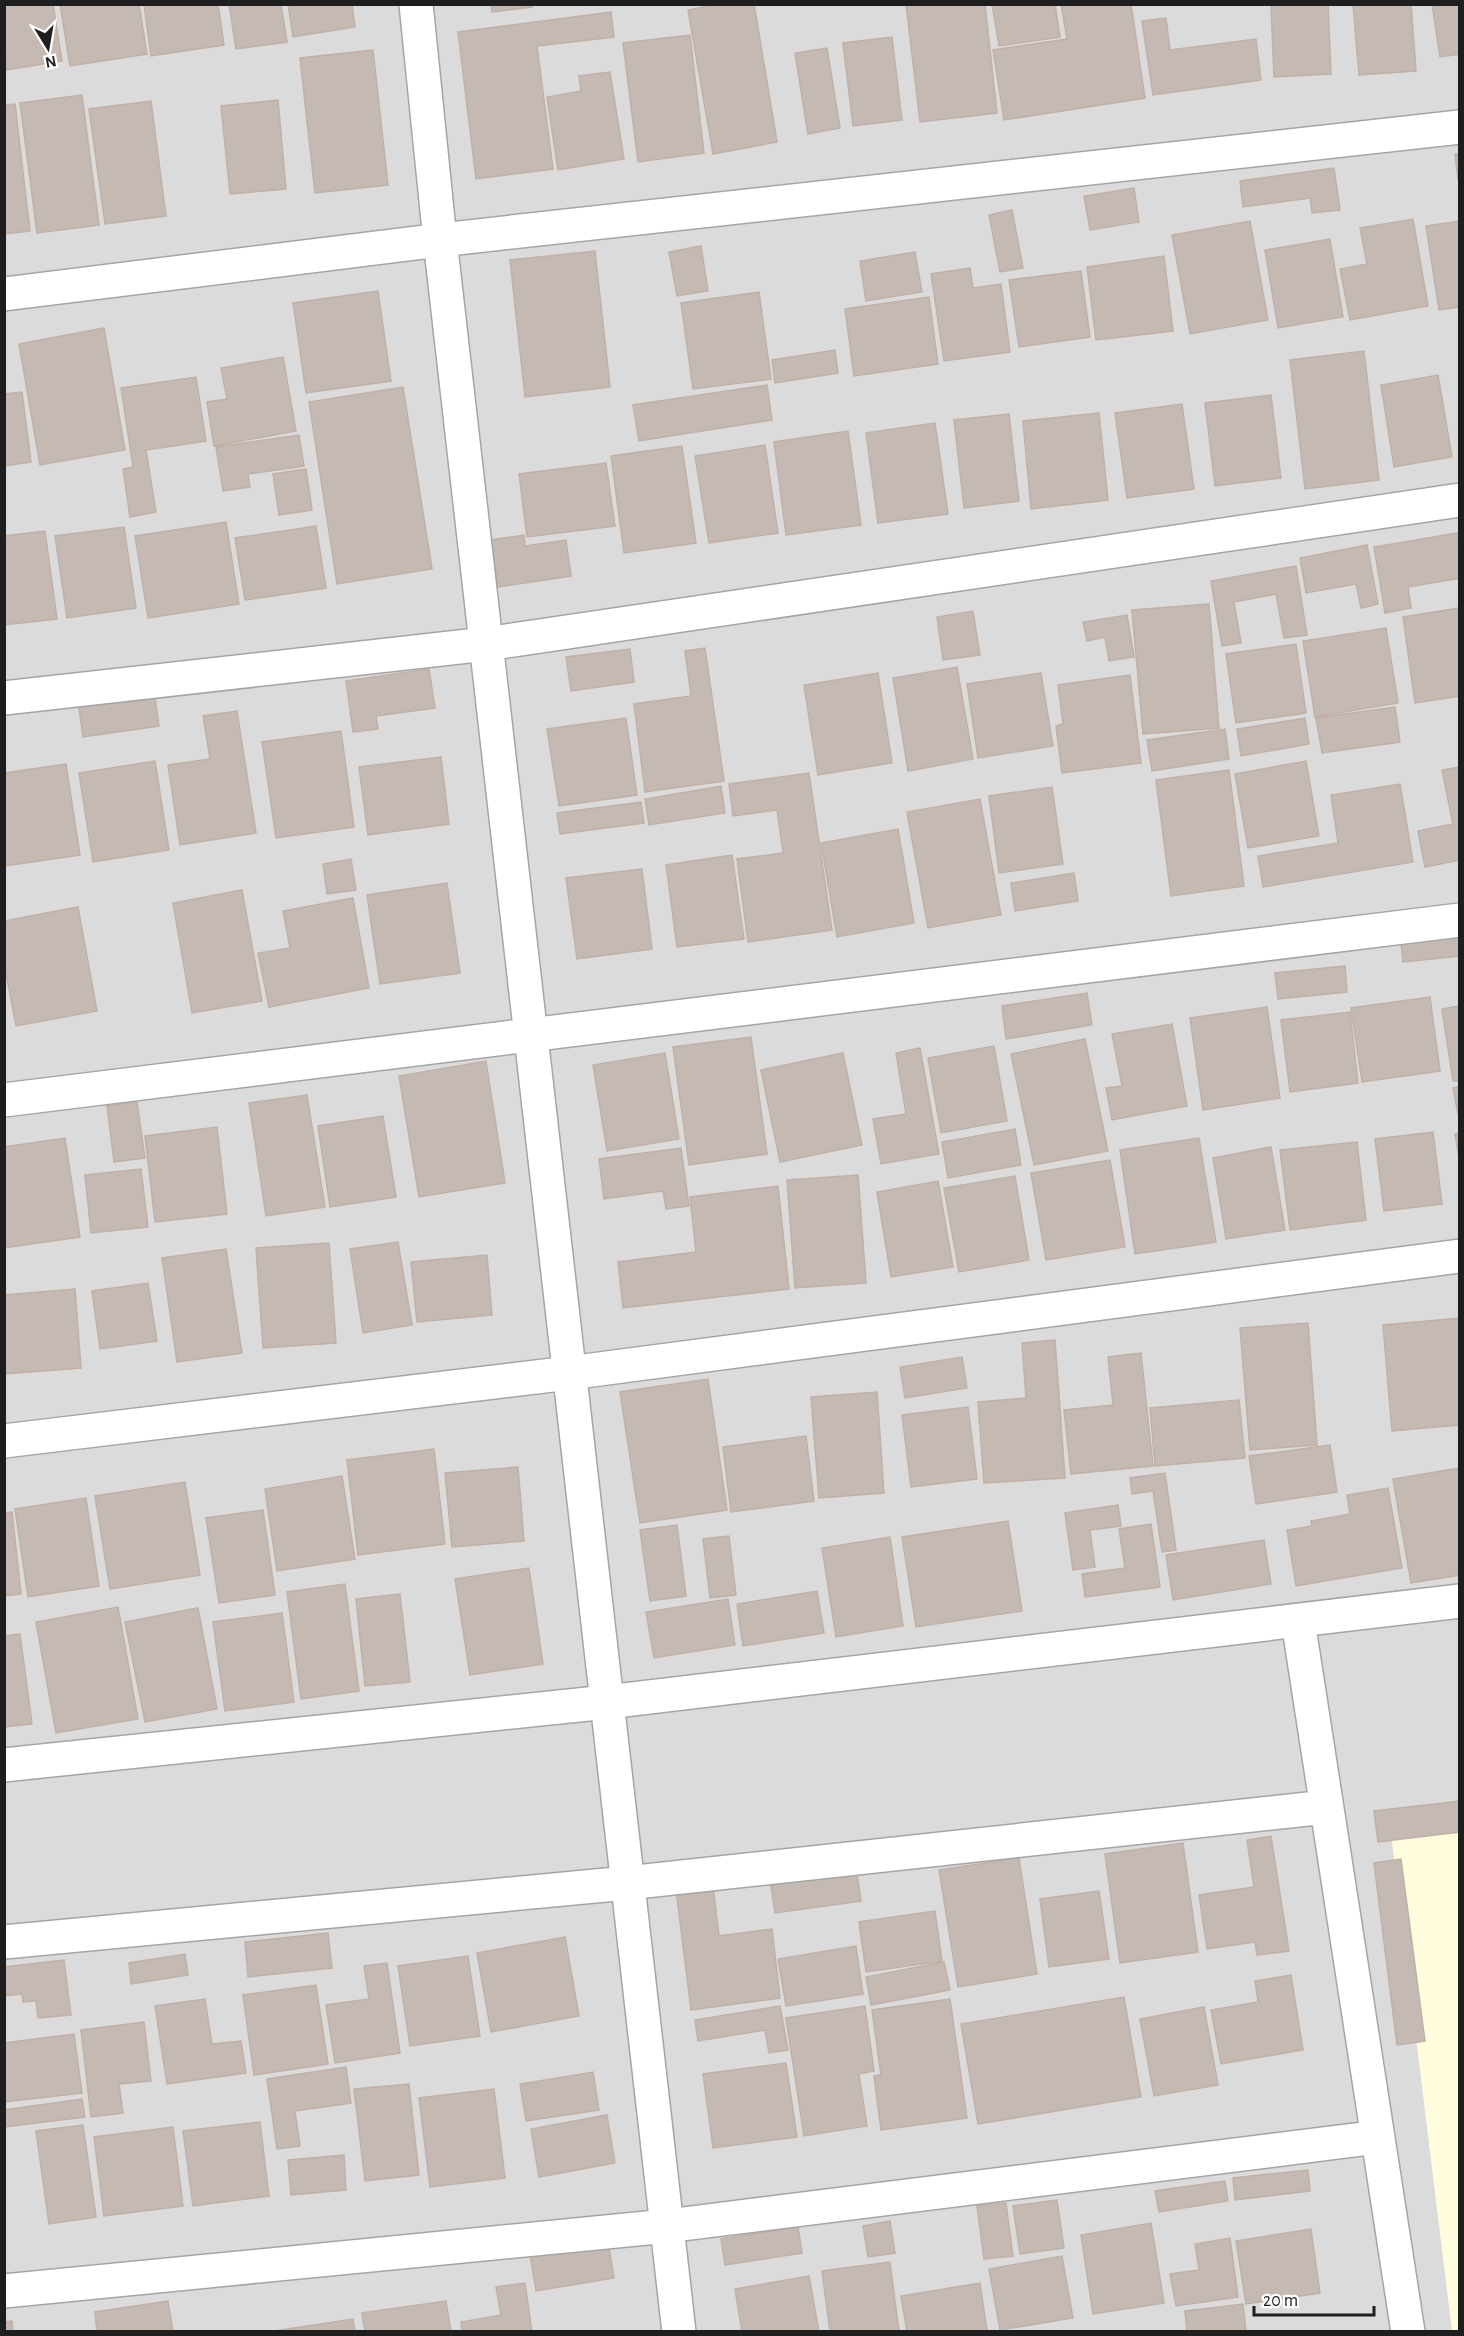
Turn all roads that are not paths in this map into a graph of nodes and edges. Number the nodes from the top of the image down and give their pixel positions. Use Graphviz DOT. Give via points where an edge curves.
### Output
graph roads {
  1 [pos="416,4"];
  2 [pos="1460,127"];
  3 [pos="440,240"];
  4 [pos="4,294"];
  5 [pos="1460,500"];
  6 [pos="486,644"];
  7 [pos="4,698"];
  8 [pos="1460,920"];
  9 [pos="531,1034"];
  10 [pos="4,1100"];
  11 [pos="1460,1256"];
  12 [pos="569,1373"];
  13 [pos="4,1441"];
  14 [pos="1460,1601"];
  15 [pos="1298,1621"];
  16 [pos="607,1702"];
  17 [pos="4,1765"];
  18 [pos="1326,1807"];
  19 [pos="627,1883"];
  20 [pos="4,1942"];
  21 [pos="1378,2137"];
  22 [pos="667,2226"];
  23 [pos="4,2291"];
  24 [pos="679,2331"];
  25 [pos="1407,2331"];
  1 -- 3 [label="street"];
  2 -- 3 [label="street"];
  3 -- 4 [label="street"];
  3 -- 6 [label="street"];
  5 -- 6 [label="street"];
  6 -- 7 [label="street"];
  6 -- 9 [label="street"];
  8 -- 9 [label="street"];
  9 -- 10 [label="street"];
  9 -- 12 [label="street"];
  11 -- 12 [label="street"];
  12 -- 13 [label="street"];
  12 -- 16 [label="street"];
  14 -- 15 [label="street"];
  15 -- 16 [label="street"];
  15 -- 18 [label="street"];
  16 -- 17 [label="street"];
  16 -- 19 [label="street"];
  18 -- 19 [label="street"];
  18 -- 21 [label="street"];
  19 -- 20 [label="street"];
  19 -- 22 [label="street"];
  21 -- 22 [label="street"];
  21 -- 25 [label="street"];
  22 -- 23 [label="street"];
  22 -- 24 [label="street"];
}
